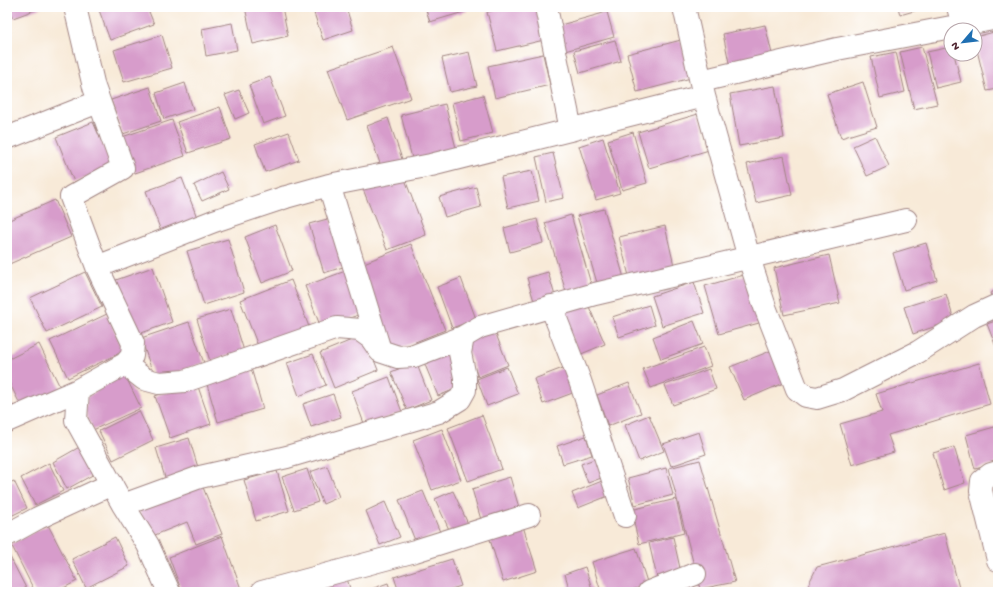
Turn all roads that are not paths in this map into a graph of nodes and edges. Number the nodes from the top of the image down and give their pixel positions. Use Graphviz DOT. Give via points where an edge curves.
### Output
graph roads {
  1 [pos="75,7"];
  2 [pos="546,7"];
  3 [pos="684,7"];
  4 [pos="960,16"];
  5 [pos="998,18"];
  6 [pos="702,88"];
  7 [pos="98,102"];
  8 [pos="571,130"];
  9 [pos="7,138"];
  10 [pos="329,185"];
  11 [pos="906,220"];
  12 [pos="749,258"];
  13 [pos="97,267"];
  14 [pos="551,306"];
  15 [pos="998,306"];
  16 [pos="463,337"];
  17 [pos="380,351"];
  18 [pos="125,364"];
  19 [pos="78,390"];
  20 [pos="7,421"];
  21 [pos="998,472"];
  22 [pos="112,484"];
  23 [pos="123,505"];
  24 [pos="529,514"];
  25 [pos="625,516"];
  26 [pos="7,535"];
  27 [pos="998,560"];
  28 [pos="695,574"];
  29 [pos="169,592"];
  30 [pos="262,592"];
  31 [pos="649,592"];
  1 -- 7 [label="street"];
  2 -- 8 [label="street"];
  3 -- 6 [label="street"];
  4 -- 5 [label="street"];
  4 -- 6 [label="street"];
  6 -- 8 [label="street"];
  6 -- 12 [label="street"];
  7 -- 9 [label="street"];
  7 -- 13 [label="street" via="123,168 71,197"];
  8 -- 10 [label="street" via="431,165"];
  10 -- 13 [label="street" via="286,196 229,216"];
  10 -- 17 [label="street"];
  11 -- 12 [label="street"];
  12 -- 14 [label="street"];
  12 -- 15 [label="street" via="797,389 806,396 817,398 843,390 918,352 974,316"];
  13 -- 18 [label="street" via="133,343 132,356"];
  14 -- 16 [label="street" via="480,327"];
  14 -- 25 [label="street" via="580,381"];
  16 -- 17 [label="street" via="414,356 398,357"];
  16 -- 23 [label="street" via="460,353 465,390 460,399 439,412 287,457 200,477"];
  17 -- 18 [label="street" via="371,338 360,330 337,328 185,381 159,383 144,379"];
  18 -- 19 [label="street"];
  19 -- 20 [label="street"];
  19 -- 22 [label="street" via="76,420"];
  21 -- 27 [label="street" via="982,481 981,491"];
  22 -- 23 [label="street"];
  22 -- 26 [label="street"];
  23 -- 29 [label="street" via="148,545"];
  24 -- 30 [label="street" via="414,551"];
  28 -- 31 [label="street"];
}
